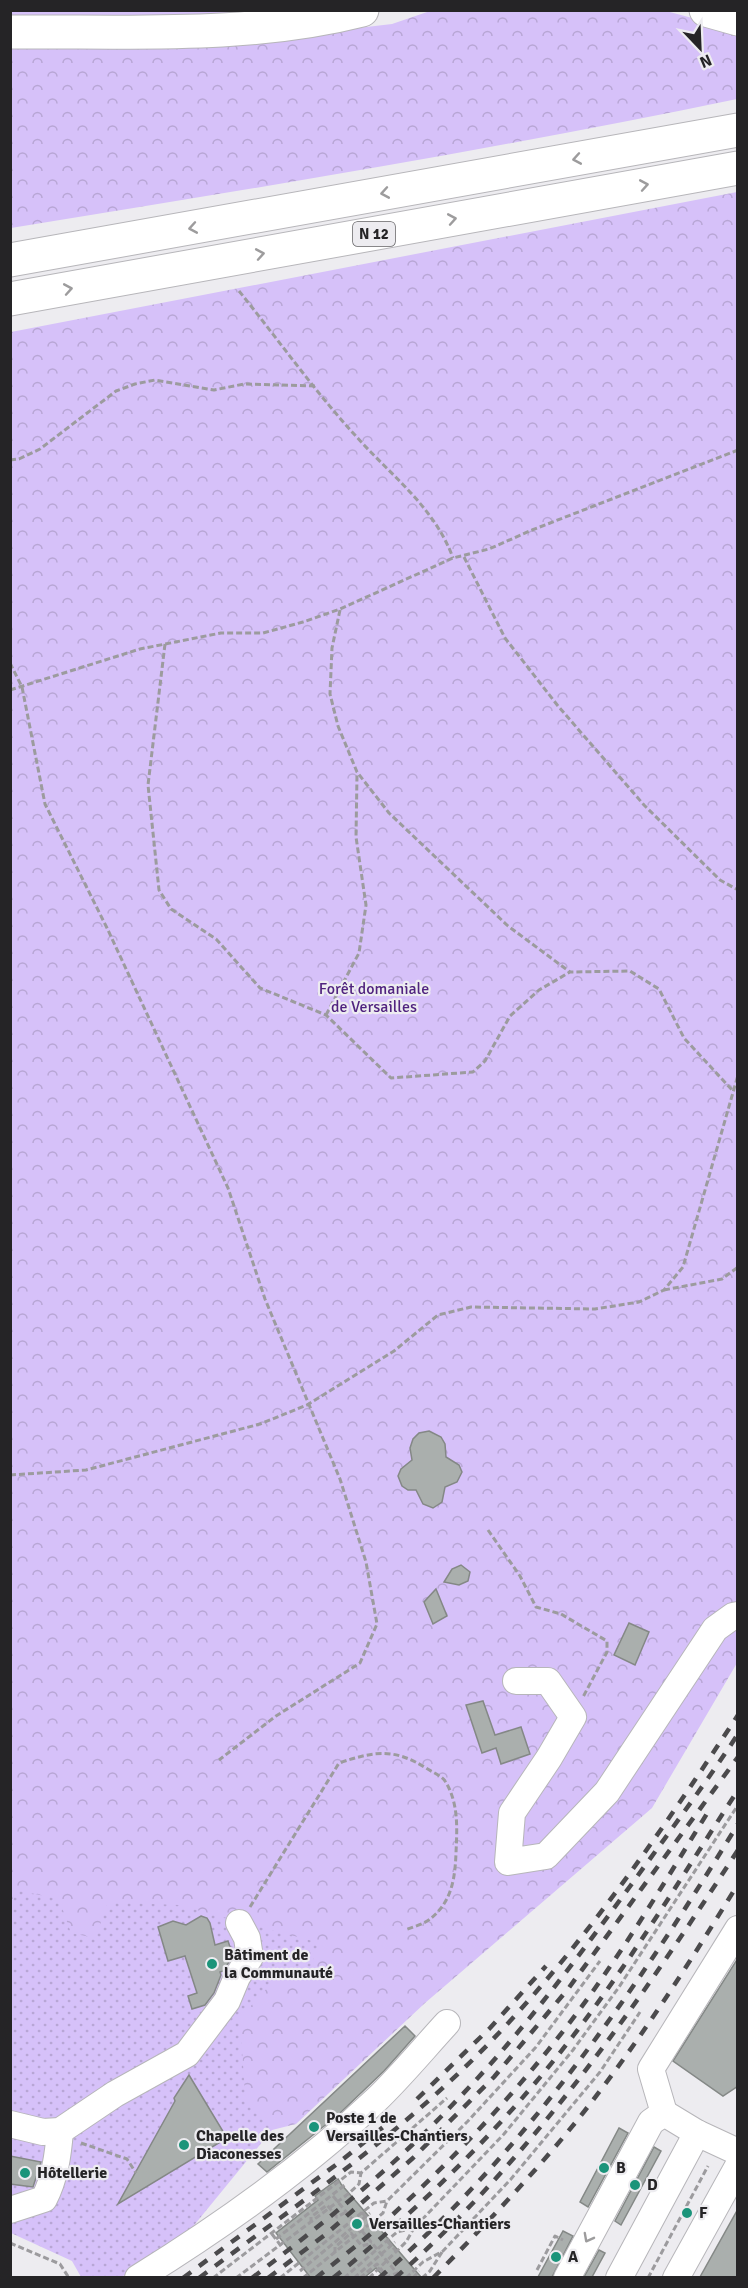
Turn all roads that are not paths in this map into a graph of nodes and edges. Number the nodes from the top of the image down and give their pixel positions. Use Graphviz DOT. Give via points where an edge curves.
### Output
graph roads {
  1 [pos="362,10"];
  2 [pos="706,10"];
  3 [pos="738,19"];
  4 [pos="10,32"];
  5 [pos="738,130"];
  6 [pos="738,168"];
  7 [pos="10,260"];
  8 [pos="10,299"];
  9 [pos="738,1615"];
  10 [pos="516,1681"];
  11 [pos="239,1923"];
  12 [pos="738,1929"];
  13 [pos="447,2023"];
  14 [pos="664,2113"];
  15 [pos="10,2124"];
  16 [pos="697,2133"];
  17 [pos="69,2137"];
  18 [pos="738,2152"];
  19 [pos="738,2166"];
  20 [pos="10,2210"];
  21 [pos="138,2277"];
  22 [pos="567,2277"];
  23 [pos="619,2277"];
  24 [pos="676,2277"];
  1 -- 4 [label="main road" via="299,23 242,28"];
  2 -- 3 [label="main road"];
  5 -- 7 [label="main road, N 12, one-way"];
  8 -- 6 [label="main road, N 12, one-way"];
  9 -- 10 [label="lane" via="715,1629 607,1792 546,1856 508,1862 512,1813 573,1717 548,1681"];
  11 -- 17 [label="lane" via="250,1957 227,2001 188,2055 115,2094"];
  12 -- 14 [label="lane" via="651,2068"];
  13 -- 21 [label="lane" via="346,2127 254,2201"];
  14 -- 16 [label="lane"];
  14 -- 22 [label="lane, one-way" via="651,2122"];
  15 -- 17 [label="lane"];
  16 -- 18 [label="lane"];
  16 -- 23 [label="lane"];
  17 -- 20 [label="lane" via="58,2152 44,2199"];
  19 -- 24 [label="lane"];
}
